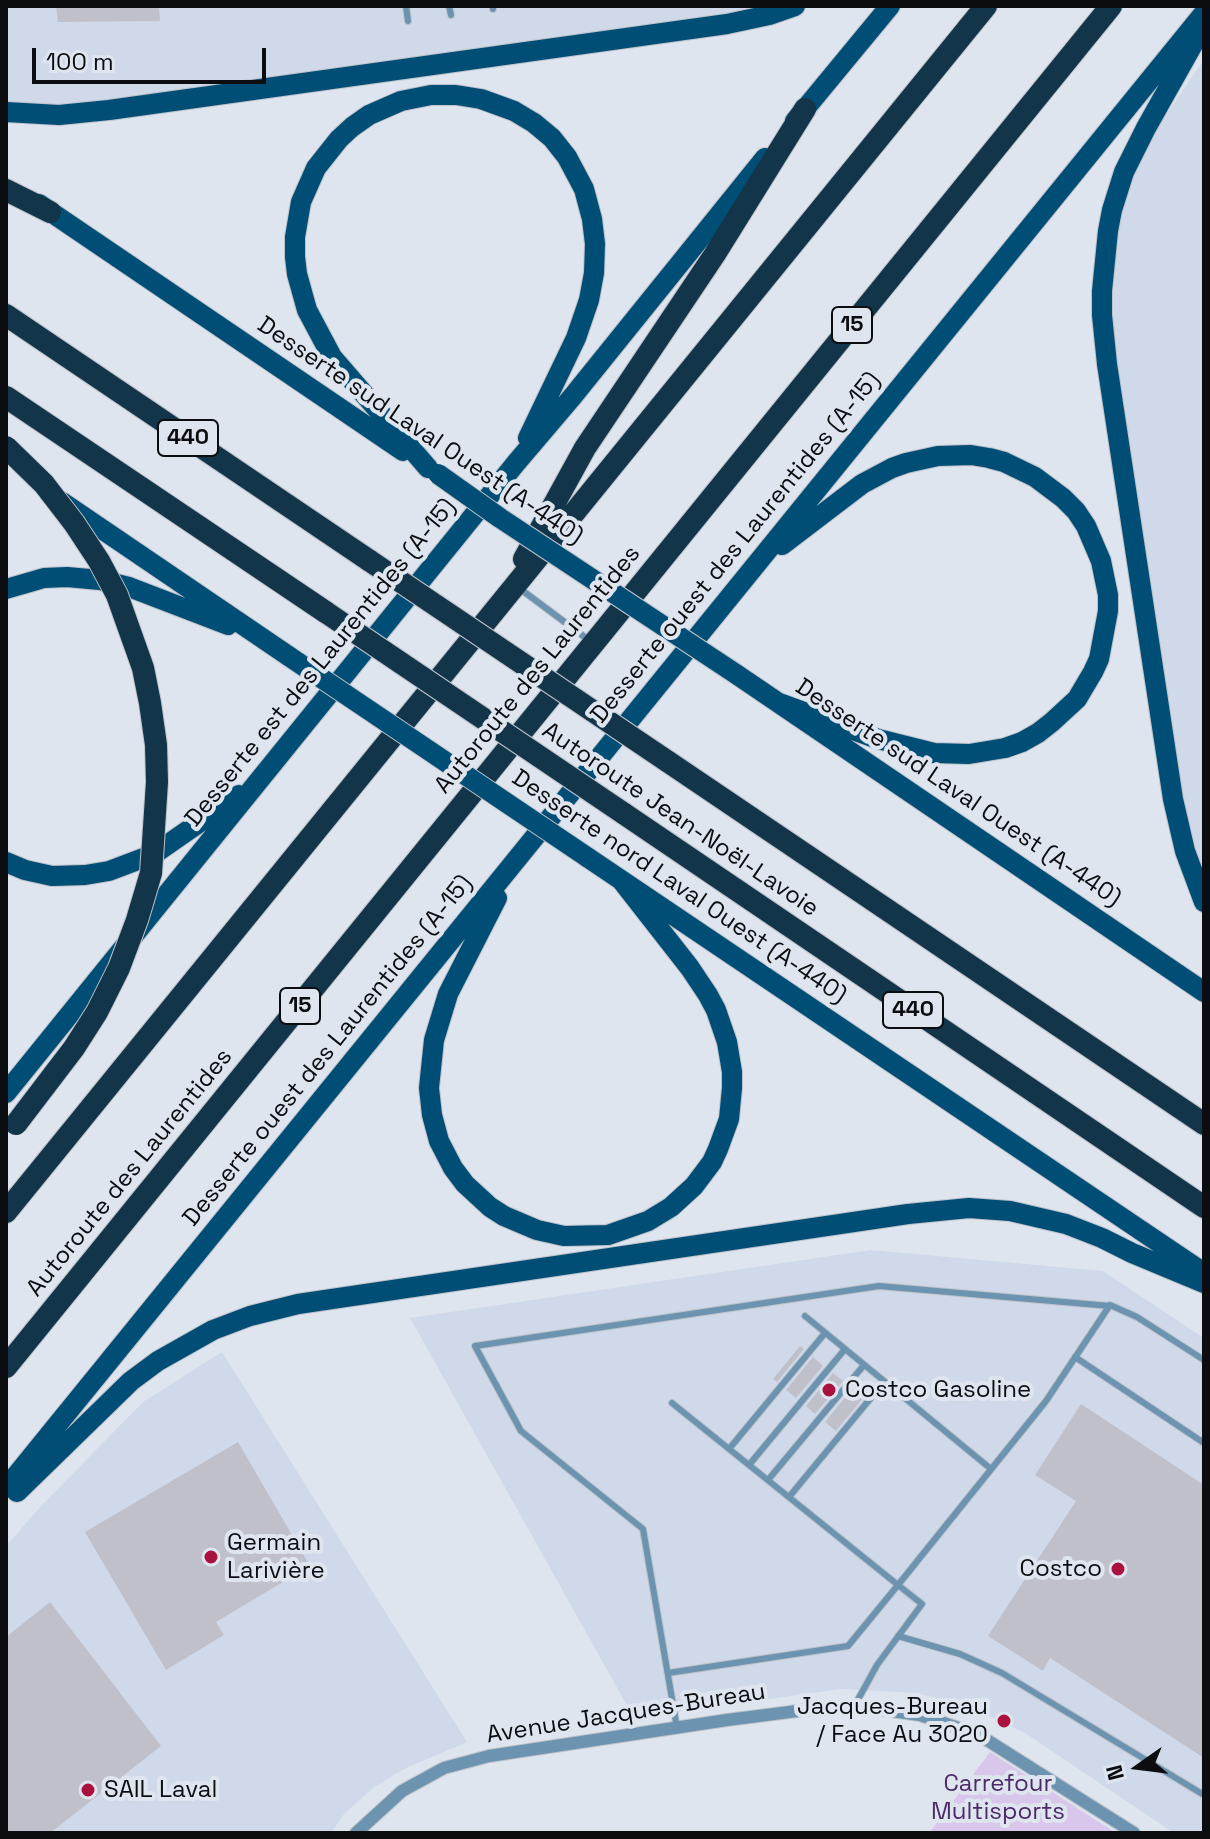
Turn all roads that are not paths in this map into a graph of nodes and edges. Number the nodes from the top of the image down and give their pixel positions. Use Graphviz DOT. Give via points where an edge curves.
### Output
graph roads {
  1 [pos="406,6"];
  2 [pos="449,6"];
  3 [pos="795,6"];
  4 [pos="890,6"];
  5 [pos="986,6"];
  6 [pos="1111,6"];
  7 [pos="1204,13"];
  8 [pos="451,15"];
  9 [pos="408,21"];
  10 [pos="1204,26"];
  11 [pos="805,109"];
  12 [pos="6,112"];
  13 [pos="6,181"];
  14 [pos="6,190"];
  15 [pos="50,212"];
  16 [pos="6,315"];
  17 [pos="6,397"];
  18 [pos="6,447"];
  19 [pos="516,463"];
  20 [pos="6,464"];
  21 [pos="433,471"];
  22 [pos="756,565"];
  23 [pos="514,583"];
  24 [pos="6,589"];
  25 [pos="261,637"];
  26 [pos="593,644"];
  27 [pos="779,703"];
  28 [pos="259,781"];
  29 [pos="6,862"];
  30 [pos="515,862"];
  31 [pos="622,881"];
  32 [pos="1204,902"];
  33 [pos="1204,992"];
  34 [pos="6,1093"];
  35 [pos="1204,1124"];
  36 [pos="11,1130"];
  37 [pos="1204,1207"];
  38 [pos="6,1212"];
  39 [pos="1204,1273"];
  40 [pos="1204,1283"];
  41 [pos="1110,1306"];
  42 [pos="805,1316"];
  43 [pos="825,1333"];
  44 [pos="845,1349"];
  45 [pos="1075,1357"];
  46 [pos="1204,1360"];
  47 [pos="864,1365"];
  48 [pos="6,1367"];
  49 [pos="884,1382"];
  50 [pos="672,1403"];
  51 [pos="1204,1443"];
  52 [pos="729,1449"];
  53 [pos="749,1465"];
  54 [pos="991,1469"];
  55 [pos="768,1480"];
  56 [pos="6,1488"];
  57 [pos="789,1497"];
  58 [pos="6,1502"];
  59 [pos="898,1585"];
  60 [pos="898,1636"];
  61 [pos="668,1673"];
  62 [pos="855,1706"];
  63 [pos="677,1728"];
  64 [pos="1204,1795"];
  65 [pos="356,1833"];
  66 [pos="1134,1833"];
  1 -- 9 [label="lane"];
  2 -- 8 [label="lane"];
  3 -- 12 [label="main road" via="727,24 92,113"];
  4 -- 11 [label="main road, Desserte est des Laurentides (A-15)"];
  5 -- 23 [label="highway"];
  6 -- 26 [label="highway, Autoroute des Laurentides / 15"];
  7 -- 22 [label="main road, Desserte ouest des Laurentides (A-15)"];
  10 -- 32 [label="main road" via="1124,172 1108,231 1102,303 1173,799"];
  11 -- 19 [label="main road, Desserte est des Laurentides (A-15)"];
  11 -- 23 [label="highway" via="585,448"];
  13 -- 15 [label="main road, Desserte sud Laval Ouest (A-440)"];
  14 -- 15 [label="highway"];
  15 -- 21 [label="main road, Desserte sud Laval Ouest (A-440)"];
  16 -- 35 [label="highway, Autoroute Jean-Noël-Lavoie / 440, bridge"];
  17 -- 37 [label="highway, Autoroute Jean-Noël-Lavoie / 440, bridge"];
  18 -- 36 [label="highway, bridge" via="74,523 117,595 143,668 157,782 151,873 119,968 74,1048"];
  19 -- 21 [label="main road" via="585,315 594,273 592,219 579,177 544,130 492,102 444,94 385,107 339,139 307,185 295,237 301,292 324,343"];
  19 -- 28 [label="main road, Desserte est des Laurentides (A-15)"];
  20 -- 25 [label="main road, Desserte nord Laval Ouest (A-440)"];
  21 -- 27 [label="main road, Desserte sud Laval Ouest (A-440), bridge"];
  22 -- 27 [label="main road" via="879,474 922,459 971,455 1020,469 1063,498 1086,526 1106,578 1107,627 1093,672 1066,711 1022,742 987,752 934,753"];
  22 -- 30 [label="main road, Desserte ouest des Laurentides (A-15)"];
  23 -- 26 [label="lane"];
  23 -- 38 [label="highway"];
  24 -- 25 [label="main road" via="44,578 100,580"];
  25 -- 31 [label="main road, Desserte nord Laval Ouest (A-440), bridge"];
  26 -- 48 [label="highway, Autoroute des Laurentides / 15"];
  27 -- 33 [label="main road, Desserte sud Laval Ouest (A-440)"];
  28 -- 29 [label="main road" via="154,854 120,868 63,877"];
  28 -- 34 [label="main road, Desserte est des Laurentides (A-15)"];
  30 -- 31 [label="main road" via="442,1008 431,1055 430,1102 445,1154 478,1197 520,1224 564,1236 622,1231 671,1207 712,1162 730,1110 730,1057 716,1010"];
  30 -- 56 [label="main road, Desserte ouest des Laurentides (A-15)"];
  31 -- 39 [label="main road, Desserte nord Laval Ouest (A-440)"];
  40 -- 58 [label="main road" via="1066,1224 969,1208 298,1304 213,1330 158,1361"];
  41 -- 45 [label="lane"];
  41 -- 46 [label="lane"];
  41 -- 61 [label="lane" via="879,1286 475,1346 521,1431 643,1529"];
  42 -- 43 [label="lane"];
  43 -- 44 [label="lane"];
  43 -- 52 [label="lane"];
  44 -- 47 [label="lane"];
  44 -- 53 [label="lane"];
  45 -- 51 [label="lane"];
  45 -- 54 [label="lane"];
  47 -- 49 [label="lane"];
  47 -- 55 [label="lane"];
  49 -- 54 [label="lane"];
  49 -- 57 [label="lane"];
  50 -- 52 [label="lane"];
  52 -- 53 [label="lane"];
  53 -- 55 [label="lane"];
  54 -- 59 [label="lane"];
  55 -- 57 [label="lane"];
  57 -- 59 [label="lane"];
  59 -- 60 [label="lane" via="922,1604"];
  59 -- 61 [label="lane" via="848,1646"];
  60 -- 62 [label="lane"];
  60 -- 64 [label="lane" via="1002,1673"];
  61 -- 63 [label="lane"];
  62 -- 63 [label="street, Avenue Jacques-Bureau"];
  62 -- 66 [label="street, Avenue Jacques-Bureau" via="920,1715 979,1735"];
  63 -- 65 [label="street, Avenue Jacques-Bureau" via="489,1756 444,1768 402,1791"];
}
